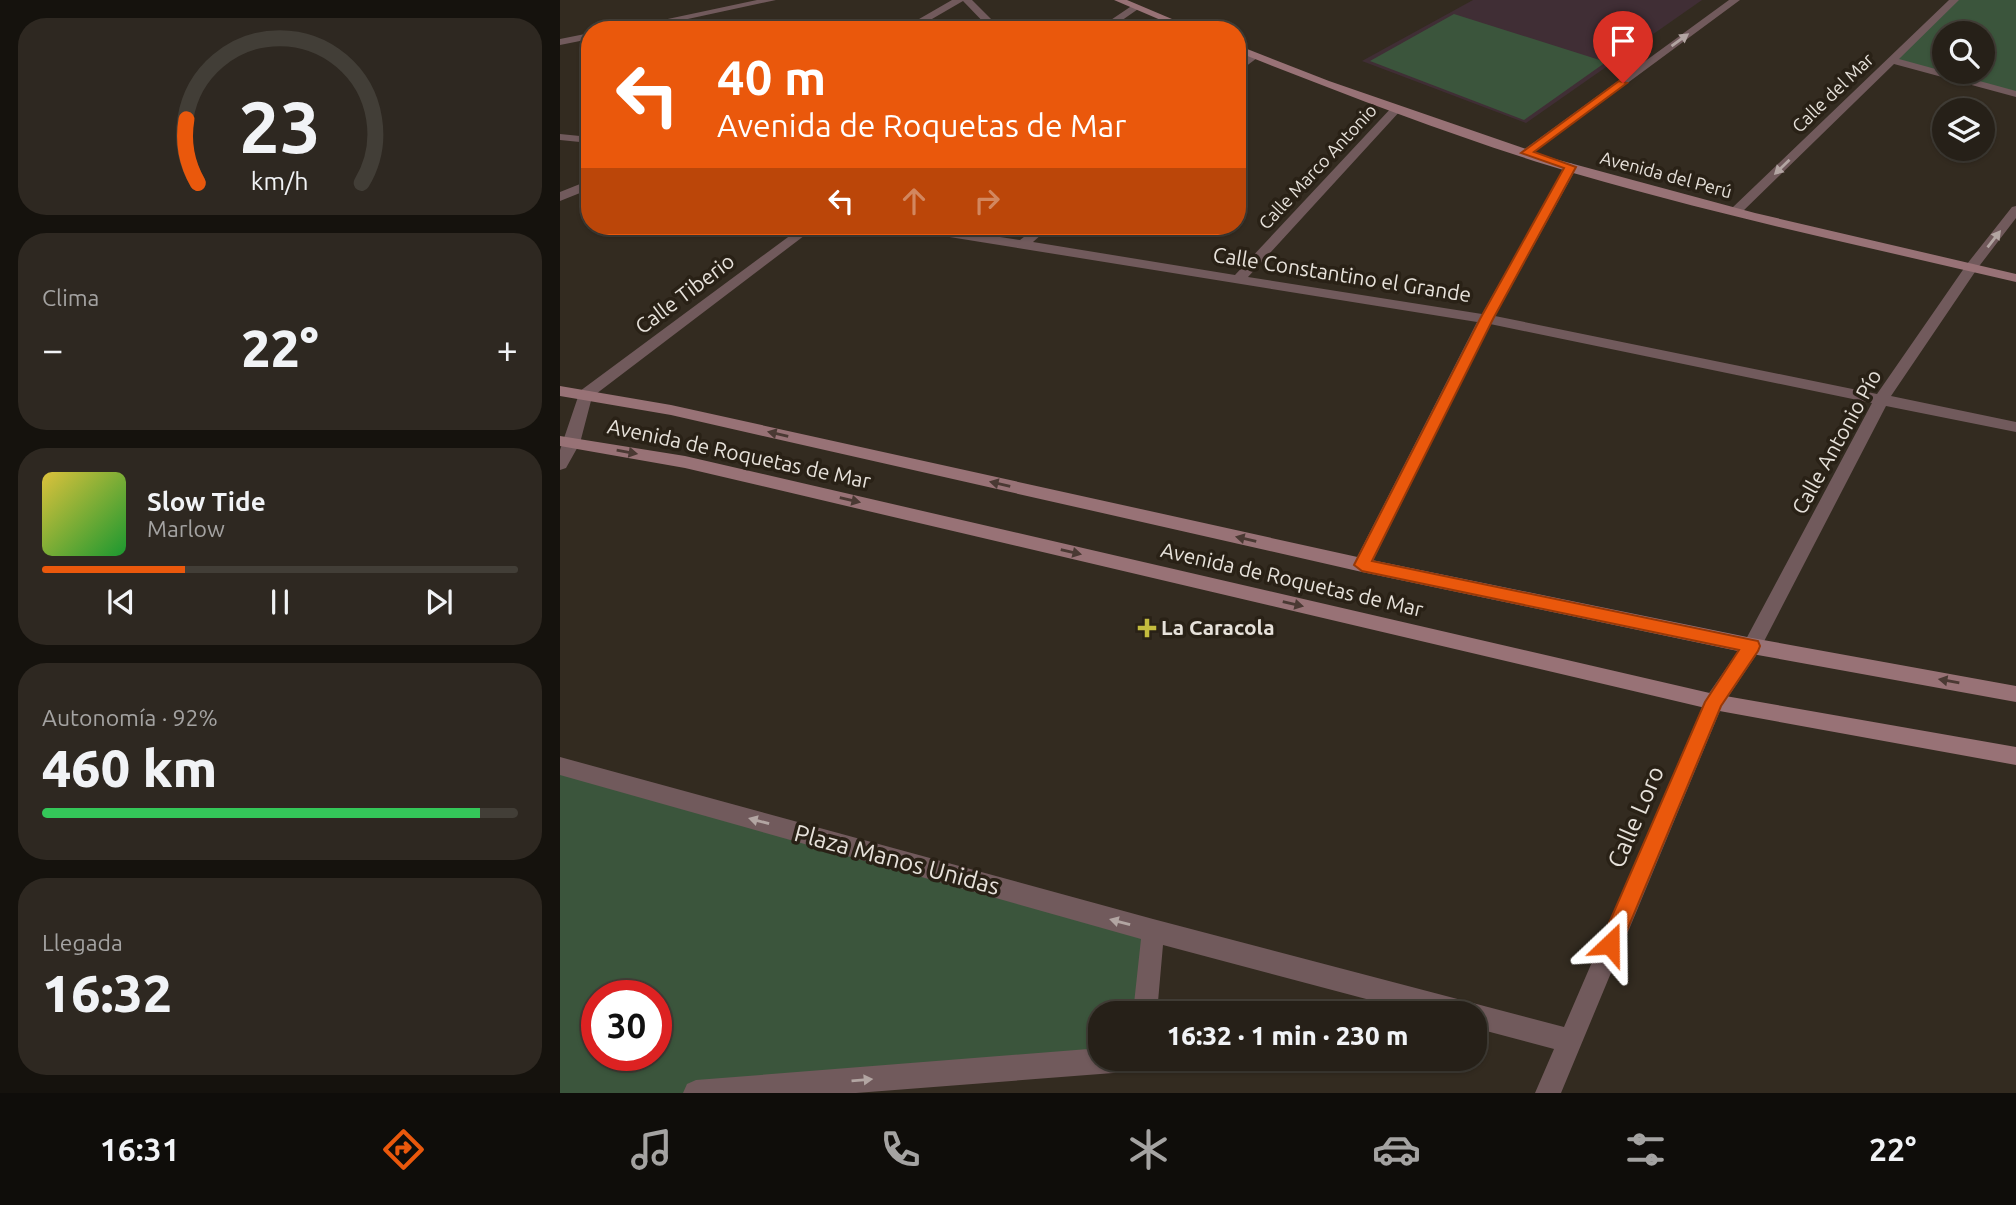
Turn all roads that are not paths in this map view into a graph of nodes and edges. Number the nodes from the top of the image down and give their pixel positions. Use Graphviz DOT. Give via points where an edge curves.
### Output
graph roads {
  1 [pos="771,0"];
  2 [pos="959,0"];
  3 [pos="967,0"];
  4 [pos="1119,0"];
  5 [pos="1735,0"];
  6 [pos="1954,0"];
  7 [pos="1136,7"];
  8 [pos="666,21"];
  9 [pos="921,21"];
  10 [pos="988,21"];
  11 [pos="1115,21"];
  12 [pos="1171,21"];
  13 [pos="581,38"];
  14 [pos="560,42"];
  15 [pos="1246,51"];
  16 [pos="1256,55"];
  17 [pos="1892,60"];
  18 [pos="1246,63"];
  19 [pos="2016,94"];
  20 [pos="1397,108"];
  21 [pos="560,136"];
  22 [pos="581,139"];
  23 [pos="1526,153"];
  24 [pos="1571,167"];
  25 [pos="581,188"];
  26 [pos="560,197"];
  27 [pos="2016,210"];
  28 [pos="1735,211"];
  29 [pos="799,235"];
  30 [pos="958,235"];
  31 [pos="1034,235"];
  32 [pos="1021,246"];
  33 [pos="1972,267"];
  34 [pos="2016,278"];
  35 [pos="1237,280"];
  36 [pos="1486,319"];
  37 [pos="560,391"];
  38 [pos="585,396"];
  39 [pos="1882,398"];
  40 [pos="2016,427"];
  41 [pos="566,442"];
  42 [pos="560,464"];
  43 [pos="1362,565"];
  44 [pos="1752,646"];
  45 [pos="2016,694"];
  46 [pos="1714,702"];
  47 [pos="2016,756"];
  48 [pos="560,766"];
  49 [pos="1153,931"];
  50 [pos="1146,1001"];
  51 [pos="1418,1001"];
  52 [pos="1487,1019"];
  53 [pos="1569,1041"];
  54 [pos="1088,1062"];
  55 [pos="696,1093"];
  56 [pos="1548,1093"];
  1 -- 8 [label="street"];
  2 -- 9 [label="street"];
  3 -- 10 [label="street"];
  4 -- 7 [label="main road"];
  23 -- 5 [label="street, one-way"];
  6 -- 17 [label="street, Calle del Mar"];
  7 -- 11 [label="street"];
  7 -- 12 [label="main road"];
  13 -- 14 [label="street"];
  15 -- 16 [label="main road, Avenida del Perú"];
  16 -- 18 [label="street"];
  16 -- 20 [label="main road, Avenida del Perú"];
  17 -- 19 [label="street"];
  17 -- 28 [label="street, Calle del Mar, one-way"];
  20 -- 23 [label="main road, Avenida del Perú"];
  20 -- 35 [label="street, Calle Marco Antonio"];
  21 -- 22 [label="street"];
  23 -- 24 [label="main road, Avenida del Perú"];
  24 -- 28 [label="main road, Avenida del Perú"];
  24 -- 36 [label="street"];
  25 -- 26 [label="street"];
  33 -- 27 [label="street, Calle Antonio Pío, one-way"];
  28 -- 33 [label="main road, Avenida del Perú"];
  29 -- 38 [label="street, Calle Tiberio"];
  30 -- 32 [label="street, Calle Constantino el Grande"];
  31 -- 32 [label="street"];
  32 -- 35 [label="street, Calle Constantino el Grande"];
  33 -- 34 [label="main road, Avenida del Perú"];
  33 -- 39 [label="street, Calle Antonio Pío"];
  35 -- 36 [label="street, Calle Constantino el Grande"];
  36 -- 39 [label="street, Calle Constantino el Grande"];
  36 -- 43 [label="street"];
  37 -- 38 [label="main road, Avenida de Roquetas de Mar"];
  38 -- 41 [label="street"];
  43 -- 38 [label="main road, Avenida de Roquetas de Mar, one-way"];
  39 -- 40 [label="street, Calle Constantino el Grande"];
  39 -- 44 [label="street, Calle Antonio Pío"];
  41 -- 42 [label="street"];
  41 -- 46 [label="main road, Avenida de Roquetas de Mar, one-way" via="685,462"];
  43 -- 44 [label="main road, Avenida de Roquetas de Mar"];
  45 -- 44 [label="main road, Avenida de Roquetas de Mar, one-way"];
  44 -- 46 [label="street, Calle Loro"];
  46 -- 47 [label="main road, Avenida de Roquetas de Mar"];
  46 -- 53 [label="street, Calle Loro"];
  49 -- 48 [label="street, Plaza Manos Unidas, one-way"];
  49 -- 50 [label="street"];
  49 -- 51 [label="street, Plaza Manos Unidas"];
  52 -- 53 [label="street"];
  53 -- 56 [label="street, Calle Loro"];
  55 -- 54 [label="street, one-way"];
}
